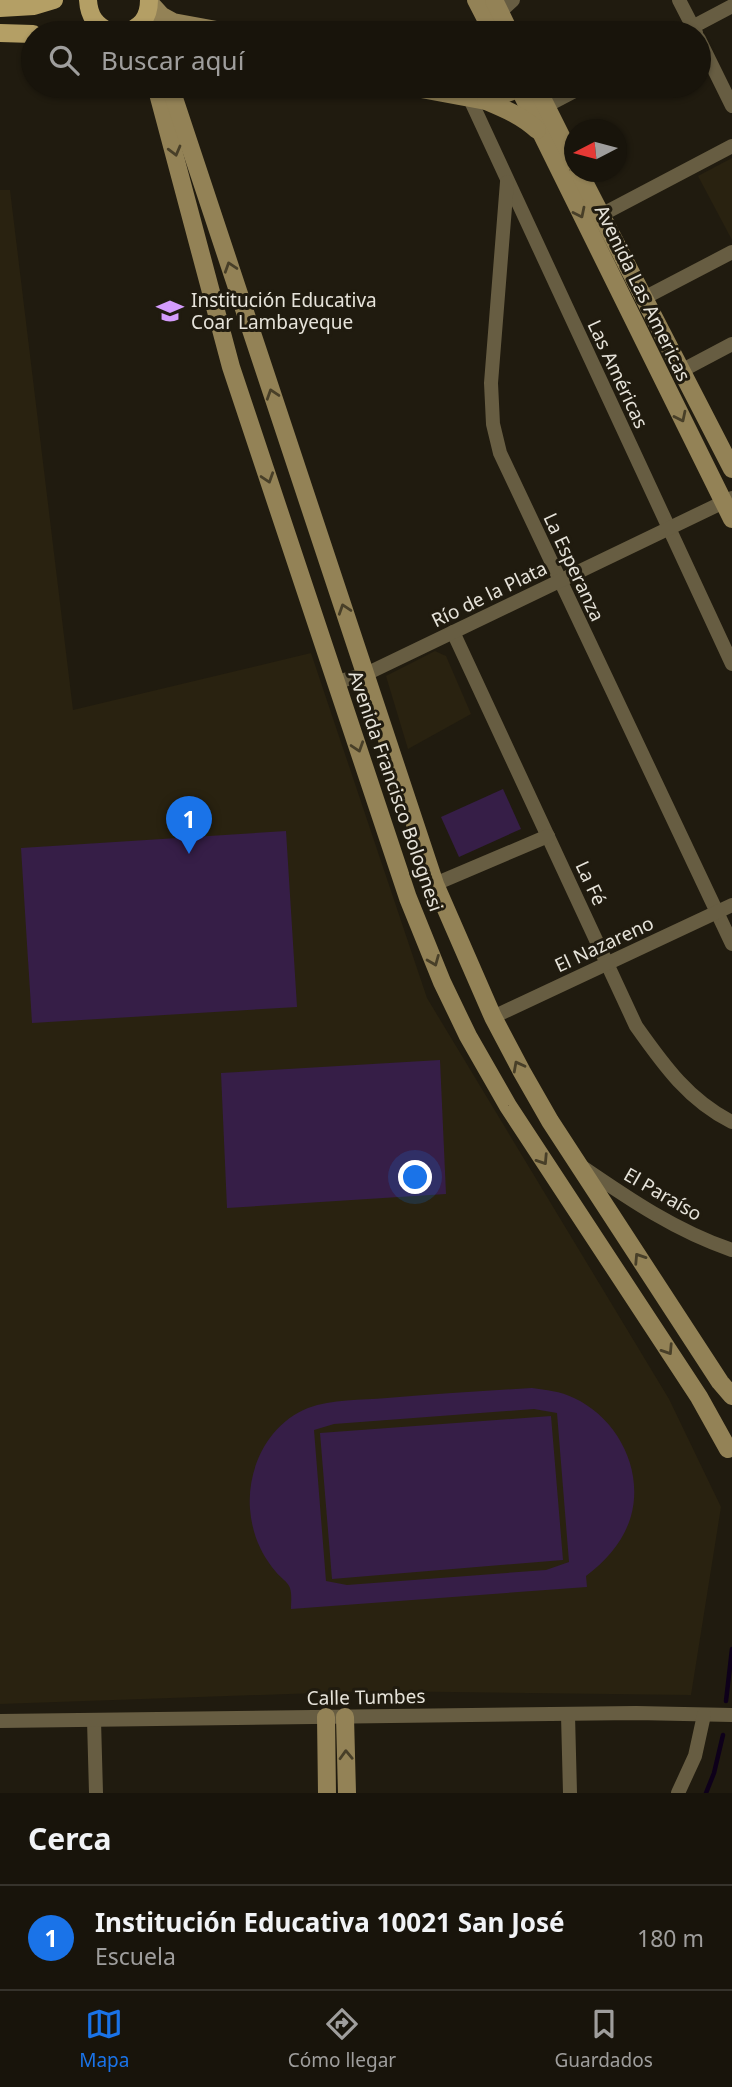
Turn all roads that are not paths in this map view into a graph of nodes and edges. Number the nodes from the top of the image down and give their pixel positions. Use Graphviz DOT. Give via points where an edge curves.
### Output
graph roads {
  1 [pos="54,0"];
  2 [pos="88,0"];
  3 [pos="476,0"];
  4 [pos="679,0"];
  5 [pos="39,3"];
  6 [pos="732,6"];
  7 [pos="0,8"];
  8 [pos="148,15"];
  9 [pos="494,17"];
  10 [pos="95,21"];
  11 [pos="171,21"];
  12 [pos="687,21"];
  13 [pos="710,21"];
  14 [pos="0,33"];
  15 [pos="21,34"];
  16 [pos="711,68"];
  17 [pos="170,98"];
  18 [pos="171,98"];
  19 [pos="469,98"];
  20 [pos="485,98"];
  21 [pos="529,98"];
  22 [pos="538,98"];
  23 [pos="561,98"];
  24 [pos="478,100"];
  25 [pos="546,106"];
  26 [pos="732,106"];
  27 [pos="540,132"];
  28 [pos="564,141"];
  29 [pos="732,146"];
  30 [pos="507,181"];
  31 [pos="584,182"];
  32 [pos="601,215"];
  33 [pos="732,252"];
  34 [pos="644,298"];
  35 [pos="732,344"];
  36 [pos="681,371"];
  37 [pos="732,469"];
  38 [pos="728,500"];
  39 [pos="732,519"];
  40 [pos="668,528"];
  41 [pos="559,581"];
  42 [pos="453,632"];
  43 [pos="732,664"];
  44 [pos="366,674"];
  45 [pos="337,682"];
  46 [pos="548,836"];
  47 [pos="435,884"];
  48 [pos="732,905"];
  49 [pos="716,913"];
  50 [pos="732,944"];
  51 [pos="607,964"];
  52 [pos="493,1017"];
  53 [pos="732,1122"];
  54 [pos="578,1164"];
  55 [pos="732,1250"];
  56 [pos="732,1396"];
  57 [pos="731,1450"];
  58 [pos="568,1715"];
  59 [pos="704,1715"];
  60 [pos="732,1715"];
  61 [pos="326,1717"];
  62 [pos="345,1717"];
  63 [pos="94,1720"];
  64 [pos="0,1721"];
  65 [pos="96,1793"];
  66 [pos="327,1793"];
  67 [pos="347,1793"];
  68 [pos="570,1793"];
  69 [pos="678,1793"];
  1 -- 5 [label="main road"];
  2 -- 10 [label="main road"];
  3 -- 9 [label="main road"];
  4 -- 12 [label="street"];
  5 -- 7 [label="main road"];
  6 -- 13 [label="street"];
  8 -- 11 [label="main road"];
  14 -- 15 [label="main road"];
  16 -- 26 [label="street"];
  17 -- 45 [label="main road, Avenida Francisco Bolognesi, one-way" via="231,367"];
  44 -- 18 [label="main road, Avenida Francisco Bolognesi, one-way"];
  19 -- 24 [label="main road"];
  20 -- 24 [label="main road"];
  21 -- 27 [label="main road, Avenida Las Americas"];
  22 -- 25 [label="main road"];
  23 -- 25 [label="street"];
  24 -- 27 [label="main road" via="506,109"];
  24 -- 30 [label="street, Las Américas"];
  25 -- 28 [label="main road"];
  27 -- 38 [label="main road, Avenida Las Americas, one-way"];
  29 -- 32 [label="street"];
  30 -- 40 [label="street, Las Américas"];
  30 -- 41 [label="street, La Esperanza" via="491,383 493,424 500,453"];
  31 -- 32 [label="main road, Avenida Las Americas"];
  32 -- 34 [label="main road, Avenida Las Americas"];
  33 -- 34 [label="street"];
  34 -- 36 [label="main road, Avenida Las Americas"];
  35 -- 36 [label="street"];
  36 -- 37 [label="main road, Avenida Las Americas"];
  38 -- 39 [label="main road, Avenida Las Americas"];
  38 -- 40 [label="street, Río de la Plata"];
  40 -- 41 [label="street, Río de la Plata"];
  40 -- 43 [label="street, Las Américas"];
  41 -- 42 [label="street, Río de la Plata"];
  41 -- 49 [label="street, La Esperanza"];
  42 -- 44 [label="street, Río de la Plata"];
  42 -- 46 [label="street, La Fé"];
  44 -- 45 [label="street, Río de la Plata"];
  44 -- 47 [label="main road, Avenida Francisco Bolognesi"];
  45 -- 57 [label="main road, Avenida Francisco Bolognesi, one-way" via="408,898 468,1036 508,1106"];
  46 -- 47 [label="street"];
  46 -- 51 [label="street, La Fé"];
  47 -- 52 [label="main road, Avenida Francisco Bolognesi"];
  48 -- 49 [label="street, El Nazareno"];
  49 -- 50 [label="street, La Esperanza"];
  49 -- 51 [label="street, El Nazareno"];
  51 -- 52 [label="street, El Nazareno"];
  51 -- 53 [label="street, La Fé" via="636,1026 662,1062 693,1097"];
  54 -- 52 [label="main road, Avenida Francisco Bolognesi, one-way"];
  54 -- 55 [label="street, El Paraíso" via="652,1214"];
  56 -- 54 [label="main road, Avenida Francisco Bolognesi, one-way"];
  58 -- 59 [label="street, Calle Tumbes"];
  58 -- 62 [label="street, Calle Tumbes"];
  58 -- 68 [label="street"];
  59 -- 60 [label="street, Calle Tumbes"];
  59 -- 69 [label="street" via="695,1756"];
  61 -- 62 [label="street, Calle Tumbes"];
  61 -- 63 [label="street, Calle Tumbes"];
  61 -- 66 [label="main road"];
  67 -- 62 [label="main road, one-way"];
  63 -- 64 [label="street, Calle Tumbes"];
  63 -- 65 [label="street"];
}
